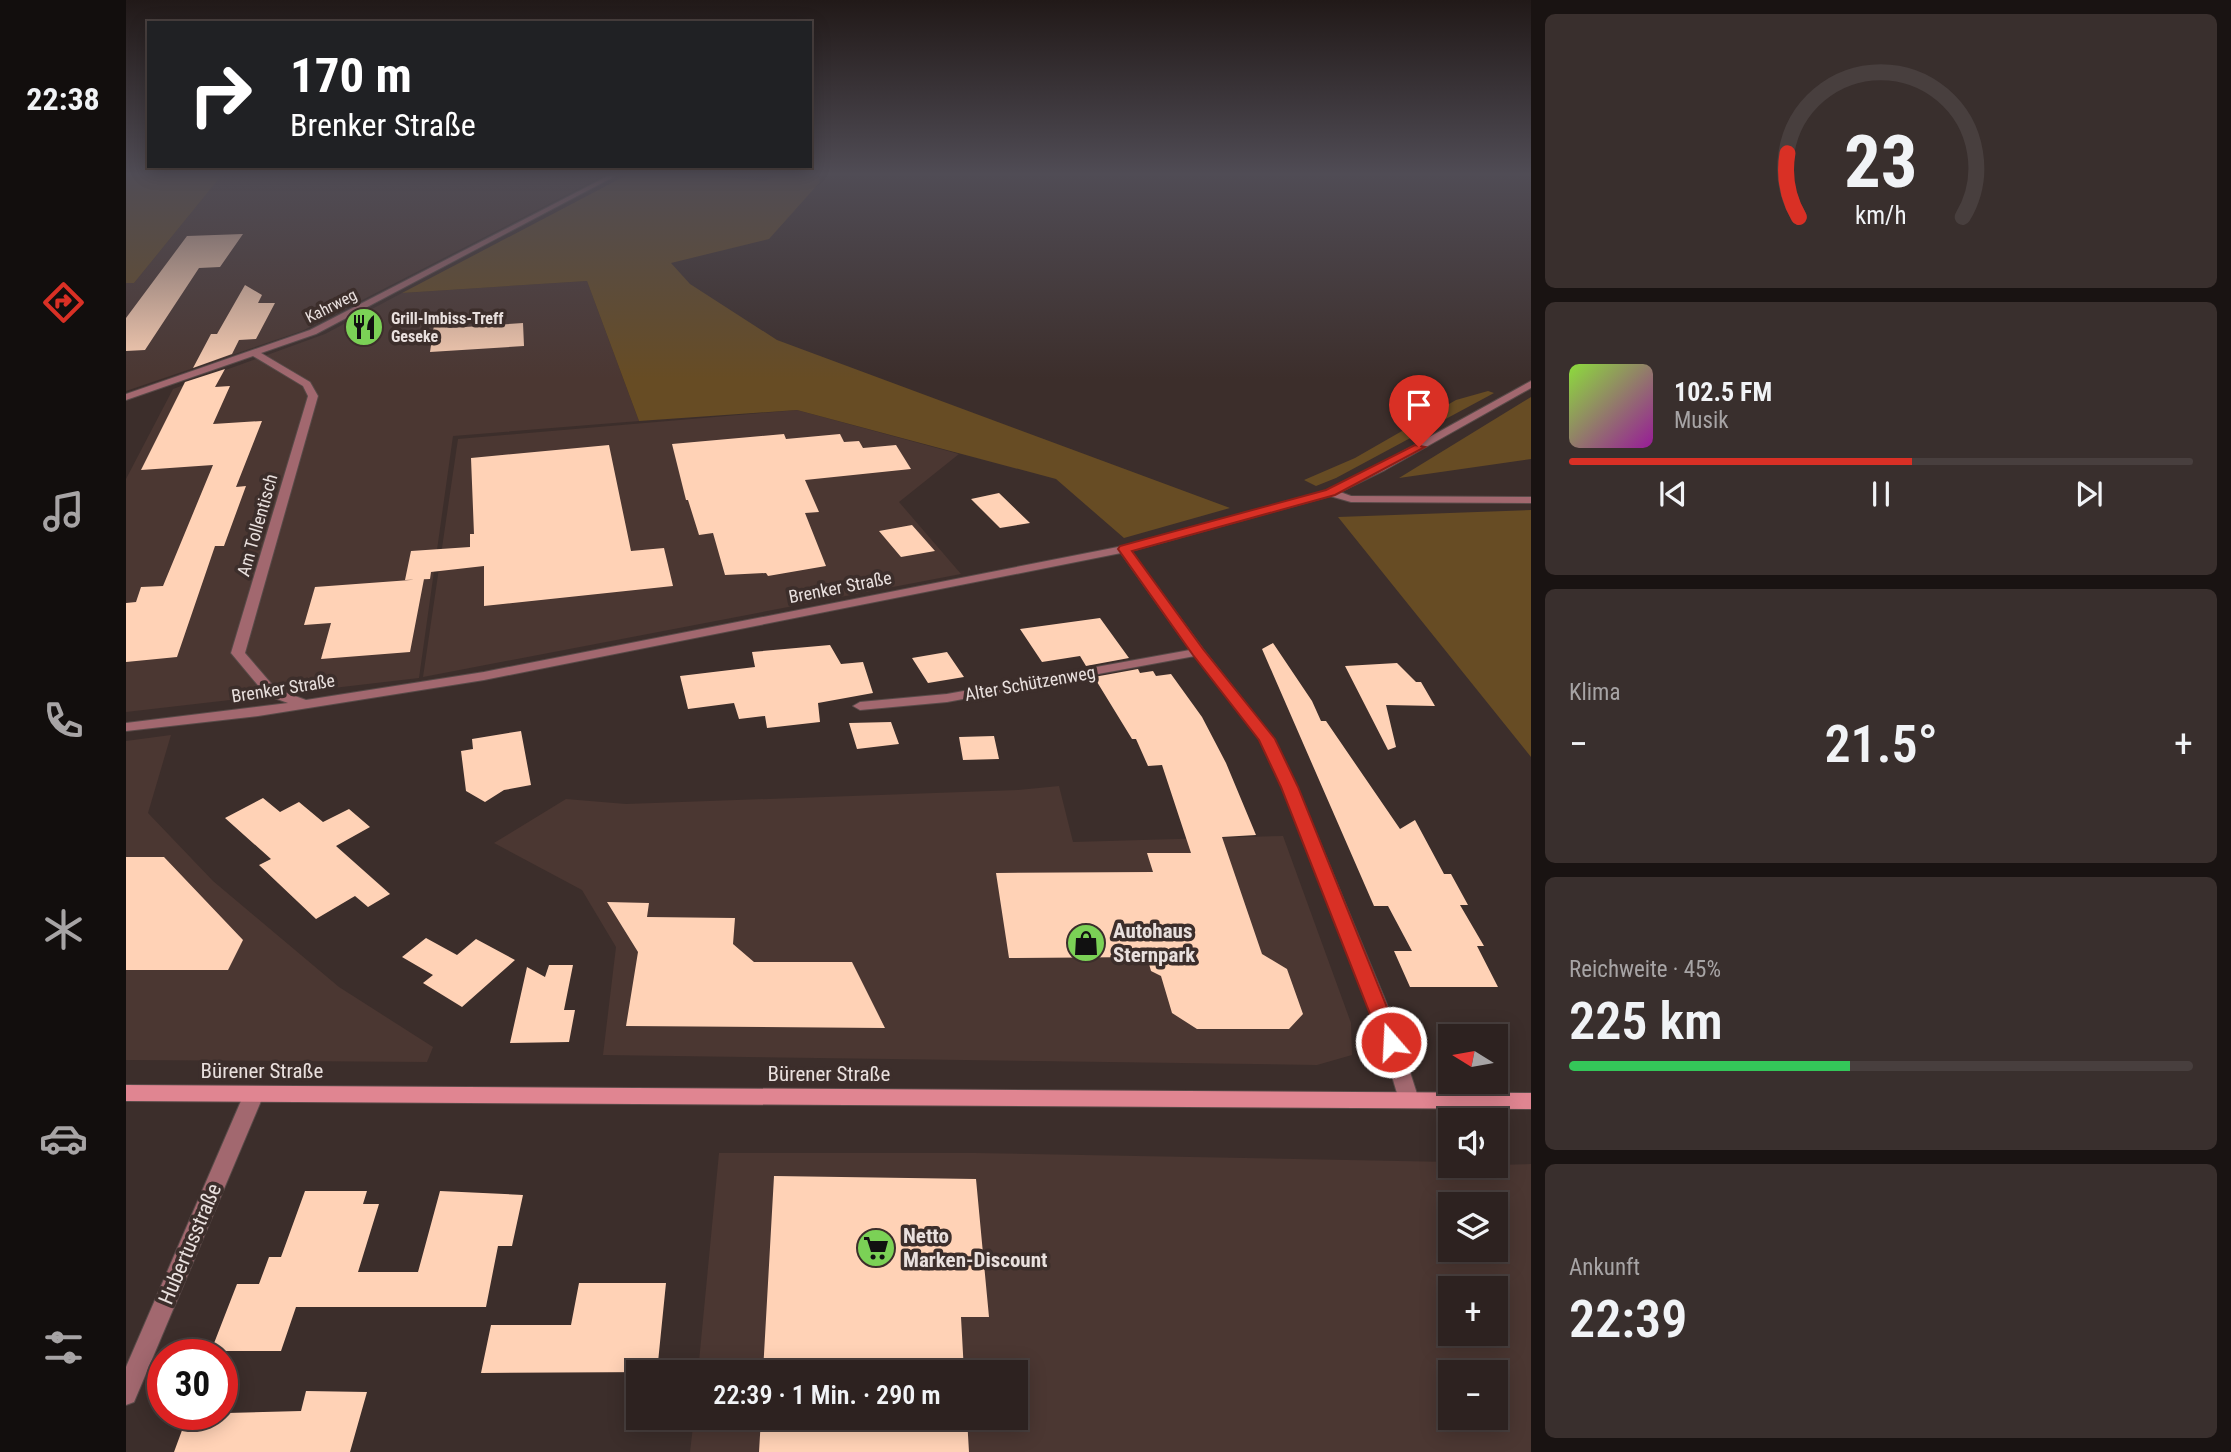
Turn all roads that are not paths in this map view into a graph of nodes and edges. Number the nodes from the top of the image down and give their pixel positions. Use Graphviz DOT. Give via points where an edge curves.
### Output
graph roads {
  1 [pos="482,244"];
  2 [pos="254,353"];
  3 [pos="1531,384"];
  4 [pos="126,397"];
  5 [pos="1330,493"];
  6 [pos="1531,500"];
  7 [pos="1124,549"];
  8 [pos="1198,652"];
  9 [pos="303,704"];
  10 [pos="860,706"];
  11 [pos="126,727"];
  12 [pos="126,1093"];
  13 [pos="254,1094"];
  14 [pos="1409,1100"];
  15 [pos="1531,1101"];
  16 [pos="126,1394"];
  1 -- 2 [label="street, Kahrweg" via="313,332"];
  2 -- 4 [label="street, Kahrweg"];
  2 -- 9 [label="street, Am Tollentisch" via="307,384 313,396 238,653 271,692"];
  3 -- 5 [label="street, Brenker Straße"];
  5 -- 6 [label="street" via="1351,499"];
  5 -- 7 [label="street, Brenker Straße"];
  7 -- 8 [label="street"];
  7 -- 9 [label="street, Brenker Straße" via="537,666"];
  8 -- 10 [label="street, Alter Schützenweg" via="947,698"];
  8 -- 14 [label="street" via="1267,739 1290,787 1384,1018"];
  9 -- 11 [label="street, Brenker Straße"];
  12 -- 13 [label="main road, Bürener Straße"];
  13 -- 14 [label="main road, Bürener Straße"];
  13 -- 16 [label="street, Hubertusstraße"];
  14 -- 15 [label="main road, Bürener Straße"];
}
